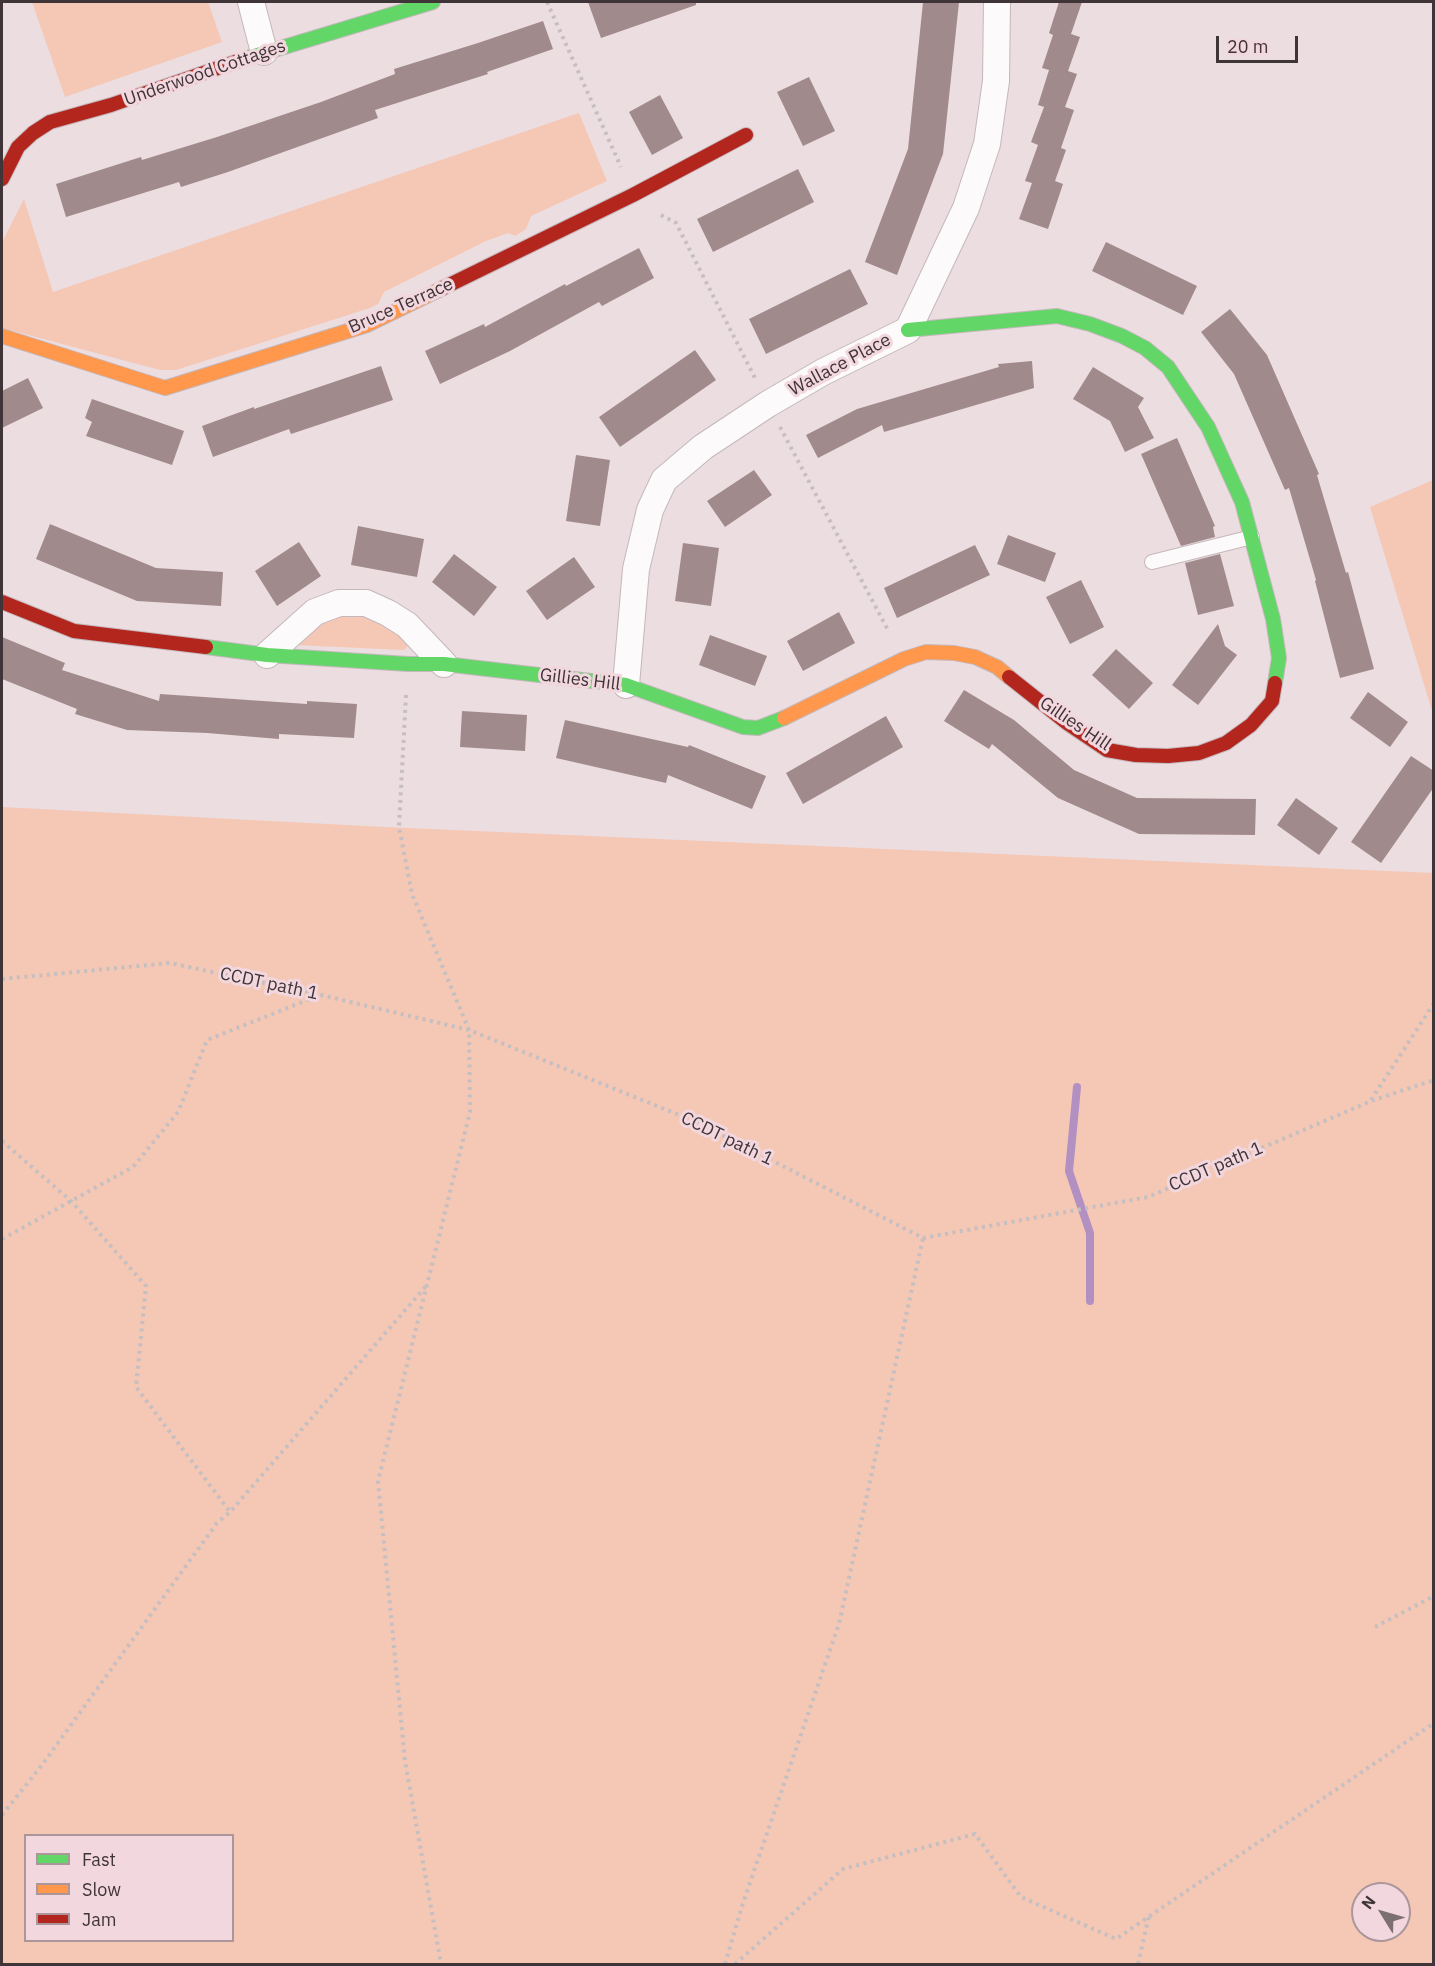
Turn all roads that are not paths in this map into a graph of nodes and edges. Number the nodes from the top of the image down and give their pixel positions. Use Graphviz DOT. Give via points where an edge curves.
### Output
graph roads {
  1 [pos="251,2"];
  2 [pos="433,2"];
  3 [pos="997,2"];
  4 [pos="264,52"];
  5 [pos="746,135"];
  6 [pos="2,179"];
  7 [pos="908,330"];
  8 [pos="2,336"];
  9 [pos="1252,537"];
  10 [pos="1152,562"];
  11 [pos="2,602"];
  12 [pos="267,655"];
  13 [pos="444,664"];
  14 [pos="626,685"];
  1 -- 4 [label="street"];
  2 -- 4 [label="street, Underwood Cottages"];
  3 -- 7 [label="street, Wallace Place" via="996,81 987,144 966,208"];
  4 -- 6 [label="street, Underwood Cottages" via="50,122 18,147"];
  5 -- 8 [label="street, Bruce Terrace" via="367,325 165,387"];
  7 -- 9 [label="street, Gillies Hill" via="1057,316 1090,324 1145,348 1168,367 1208,428 1242,502"];
  7 -- 14 [label="street, Wallace Place" via="768,404 703,447 664,480 650,510 636,569"];
  9 -- 10 [label="lane"];
  9 -- 14 [label="street, Gillies Hill" via="1279,658 1272,701 1243,731 1226,743 1199,753 1136,755 1107,750 997,667 954,653 926,652 904,659 758,728 743,727"];
  11 -- 12 [label="street, Gillies Hill" via="74,631"];
  12 -- 13 [label="street, Gillies Hill"];
  12 -- 13 [label="street" via="315,612 339,603 366,603 407,625"];
  13 -- 14 [label="street, Gillies Hill"];
}
